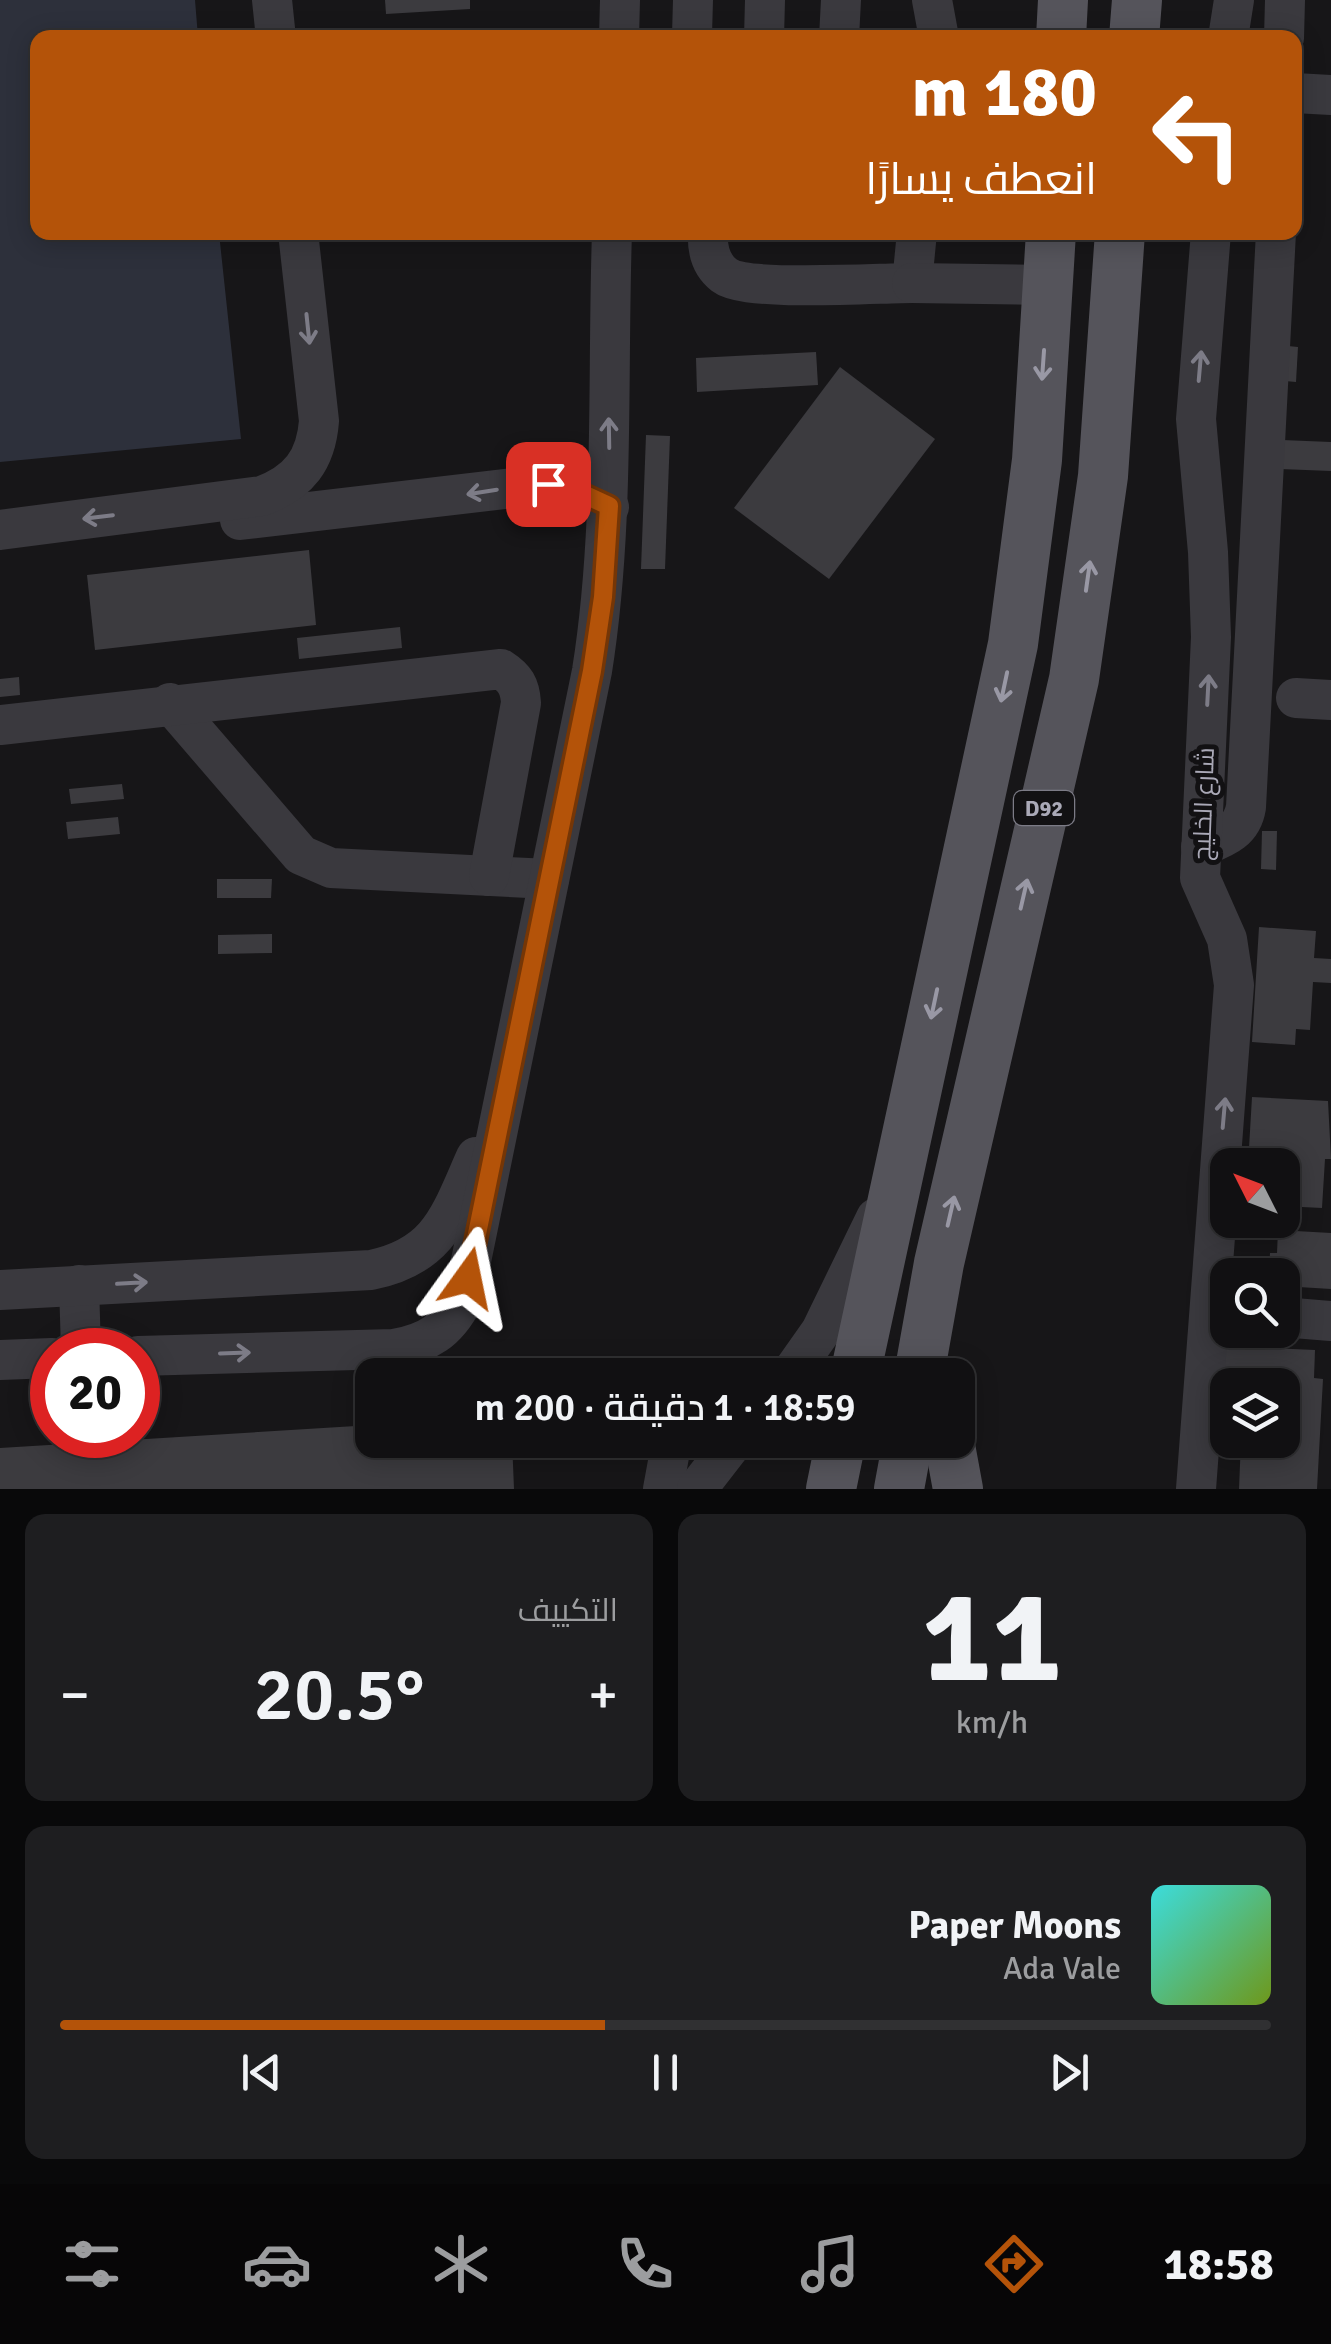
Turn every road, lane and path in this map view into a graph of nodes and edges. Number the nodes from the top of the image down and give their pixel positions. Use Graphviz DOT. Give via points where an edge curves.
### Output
graph roads {
  1 [pos="272,0"];
  2 [pos="620,0"];
  3 [pos="765,0"];
  4 [pos="841,0"];
  5 [pos="932,0"];
  6 [pos="1063,0"];
  7 [pos="1137,0"];
  8 [pos="1234,0"];
  9 [pos="1285,0"];
  10 [pos="275,30"];
  11 [pos="619,30"];
  12 [pos="764,30"];
  13 [pos="839,30"];
  14 [pos="938,30"];
  15 [pos="1061,30"];
  16 [pos="1135,30"];
  17 [pos="1229,30"];
  18 [pos="1284,30"];
  19 [pos="1302,93"];
  20 [pos="1331,95"];
  21 [pos="299,240"];
  22 [pos="612,240"];
  23 [pos="708,240"];
  24 [pos="916,240"];
  25 [pos="1051,240"];
  26 [pos="1119,240"];
  27 [pos="1211,240"];
  28 [pos="1276,240"];
  29 [pos="912,283"];
  30 [pos="1048,285"];
  31 [pos="609,506"];
  32 [pos="150,510"];
  33 [pos="0,530"];
  34 [pos="1210,638"];
  35 [pos="1255,639"];
  36 [pos="170,704"];
  37 [pos="0,725"];
  38 [pos="1202,847"];
  39 [pos="489,876"];
  40 [pos="549,878"];
  41 [pos="505,1093"];
  42 [pos="897,1174"];
  43 [pos="1221,1258"];
  44 [pos="940,1263"];
  45 [pos="80,1285"];
  46 [pos="0,1290"];
  47 [pos="1300,1319"];
  48 [pos="1331,1322"];
  49 [pos="81,1328"];
  50 [pos="1213,1348"];
  51 [pos="160,1355"];
  52 [pos="802,1358"];
  53 [pos="859,1358"];
  54 [pos="922,1358"];
  55 [pos="941,1358"];
  56 [pos="30,1359"];
  57 [pos="0,1360"];
  58 [pos="669,1458"];
  59 [pos="721,1458"];
  60 [pos="837,1458"];
  61 [pos="905,1458"];
  62 [pos="953,1458"];
  63 [pos="663,1489"];
  64 [pos="696,1489"];
  65 [pos="831,1489"];
  66 [pos="899,1489"];
  67 [pos="958,1489"];
  68 [pos="1196,1489"];
  1 -- 10 [label="street"];
  2 -- 11 [label="street"];
  3 -- 12 [label="street"];
  4 -- 13 [label="street"];
  5 -- 14 [label="street"];
  6 -- 15 [label="main road"];
  7 -- 16 [label="main road"];
  8 -- 17 [label="street"];
  9 -- 18 [label="street"];
  19 -- 20 [label="street"];
  21 -- 32 [label="street, one-way" via="318,421 310,460 298,477 262,496"];
  31 -- 22 [label="street, one-way"];
  23 -- 29 [label="street" via="714,264 736,281"];
  24 -- 29 [label="street"];
  25 -- 30 [label="main road, D92"];
  44 -- 26 [label="main road, D92, one-way" via="1074,679 1102,476"];
  34 -- 27 [label="street, شارع الخليج, one-way" via="1196,418"];
  28 -- 35 [label="street"];
  29 -- 30 [label="street"];
  30 -- 42 [label="main road, D92, one-way" via="1037,460 1013,644"];
  31 -- 32 [label="street, one-way" via="548,484 193,525"];
  31 -- 40 [label="street" via="600,616"];
  32 -- 33 [label="street, one-way"];
  34 -- 35 [label="street"];
  38 -- 34 [label="street, شارع الخليج, one-way"];
  35 -- 38 [label="street" via="1244,817 1234,832"];
  36 -- 37 [label="street"];
  36 -- 39 [label="street" via="315,864"];
  36 -- 39 [label="street" via="500,669 512,676 521,703"];
  43 -- 38 [label="street, شارع الخليج, one-way" via="1234,985 1227,939 1202,886"];
  39 -- 40 [label="street"];
  40 -- 41 [label="street"];
  45 -- 41 [label="street, one-way" via="397,1265 440,1234"];
  51 -- 41 [label="street, one-way" via="394,1349 436,1336 463,1300"];
  42 -- 52 [label="street"];
  42 -- 53 [label="main road, D92"];
  44 -- 54 [label="main road, D92"];
  44 -- 55 [label="main road"];
  45 -- 46 [label="street"];
  45 -- 49 [label="street"];
  47 -- 48 [label="street"];
  50 -- 68 [label="street, شارع الخليج"];
  56 -- 57 [label="street"];
  58 -- 63 [label="street"];
  59 -- 64 [label="street"];
  60 -- 65 [label="main road"];
  61 -- 66 [label="main road"];
  62 -- 67 [label="main road"];
}
